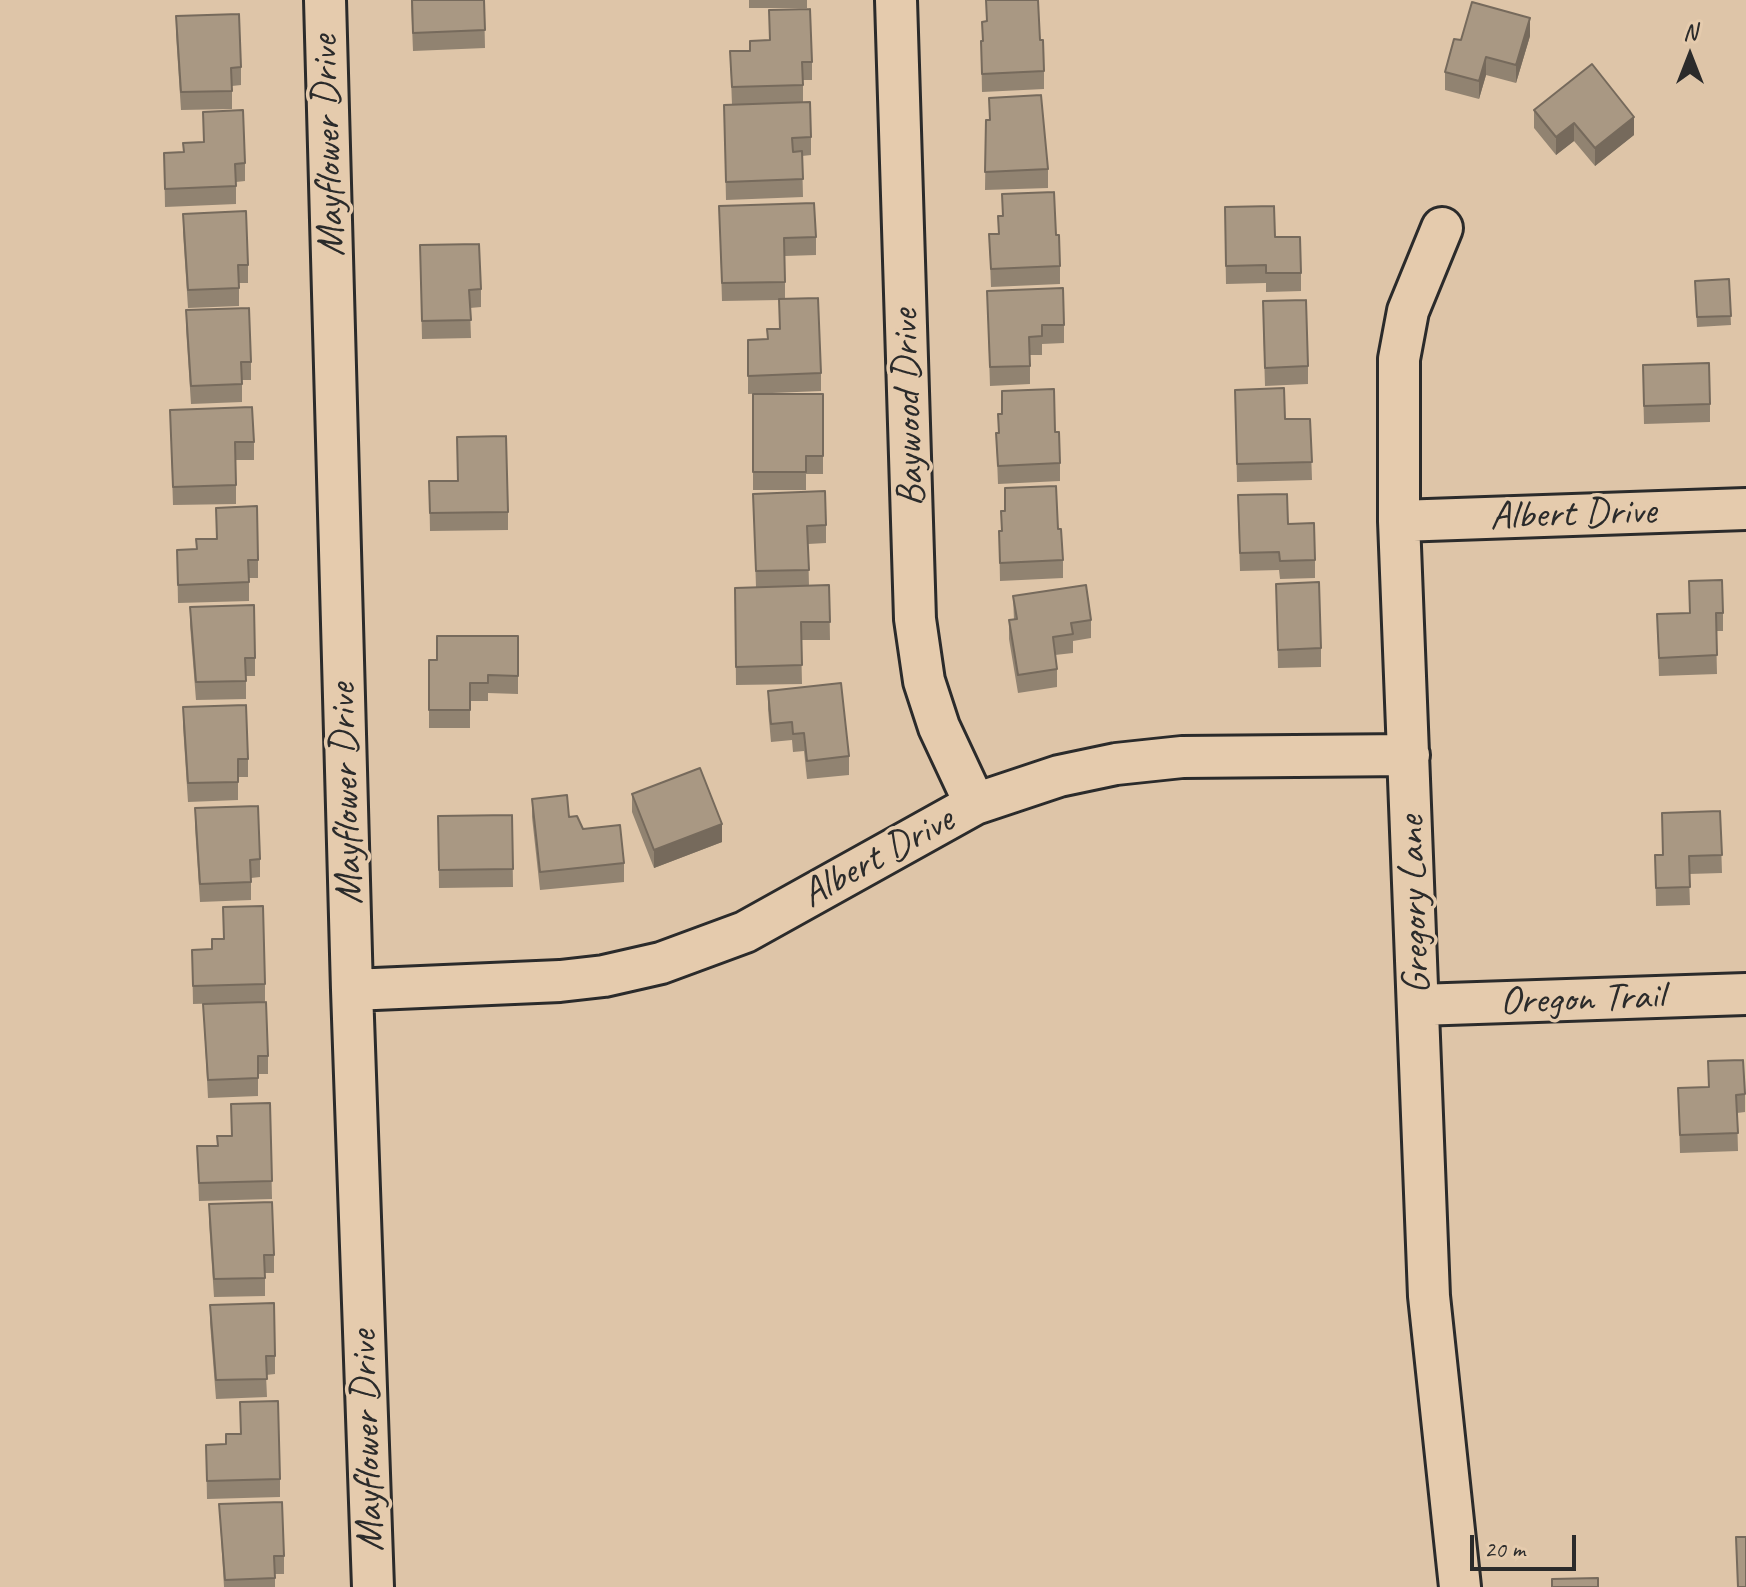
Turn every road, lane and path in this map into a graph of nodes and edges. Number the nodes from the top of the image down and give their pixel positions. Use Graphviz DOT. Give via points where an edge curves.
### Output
graph roads {
  1 [pos="325,0"];
  2 [pos="896,0"];
  3 [pos="1442,228"];
  4 [pos="1746,509"];
  5 [pos="1399,521"];
  6 [pos="1409,755"];
  7 [pos="975,804"];
  8 [pos="352,990"];
  9 [pos="1746,994"];
  10 [pos="1418,1005"];
  11 [pos="373,1587"];
  12 [pos="1460,1587"];
  1 -- 8 [label="street, Mayflower Drive"];
  2 -- 7 [label="street, Baywood Drive" via="915,619 924,681"];
  3 -- 5 [label="street, Gregory Lane" via="1408,311 1399,359"];
  4 -- 5 [label="street, Albert Drive"];
  5 -- 6 [label="street, Gregory Lane"];
  6 -- 7 [label="street, Albert Drive" via="1152,759 1059,776"];
  6 -- 10 [label="street, Gregory Lane"];
  7 -- 8 [label="street, Albert Drive" via="745,932 661,963 560,981"];
  8 -- 11 [label="street, Mayflower Drive"];
  9 -- 10 [label="street, Oregon Trail"];
  10 -- 12 [label="street, Gregory Lane" via="1429,1296"];
}
